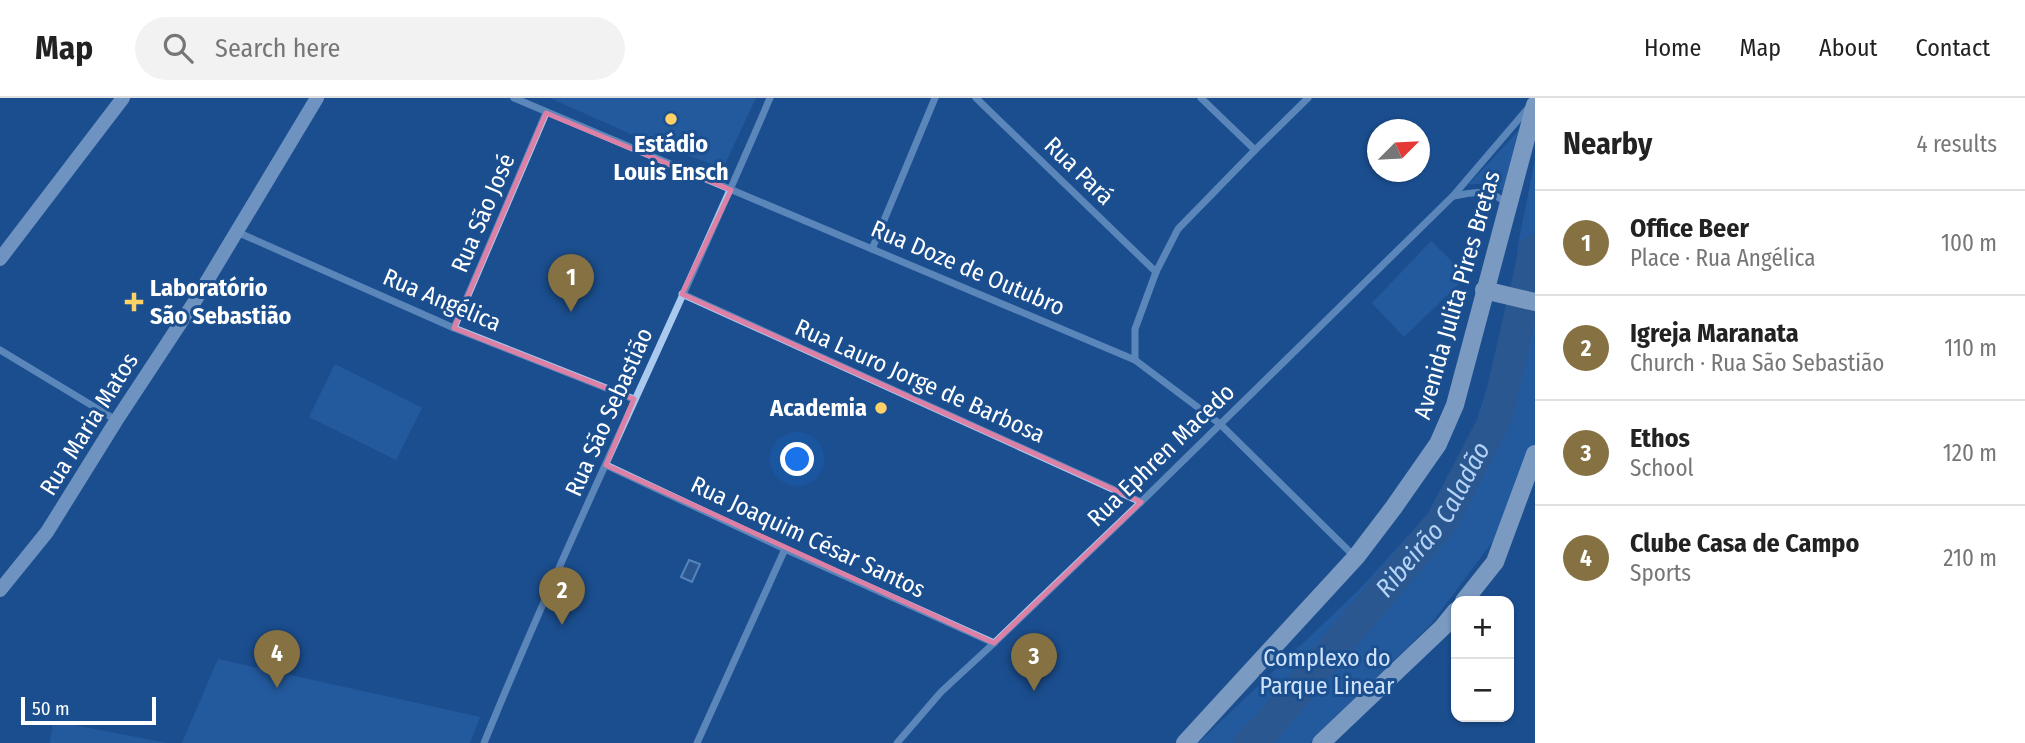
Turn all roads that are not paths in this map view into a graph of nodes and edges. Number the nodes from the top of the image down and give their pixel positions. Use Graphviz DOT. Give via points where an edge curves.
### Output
graph roads {
  1 [pos="123,98"];
  2 [pos="317,98"];
  3 [pos="514,98"];
  4 [pos="771,98"];
  5 [pos="935,98"];
  6 [pos="976,98"];
  7 [pos="1201,98"];
  8 [pos="1308,98"];
  9 [pos="1535,103"];
  10 [pos="547,113"];
  11 [pos="1255,150"];
  12 [pos="731,190"];
  13 [pos="1453,196"];
  14 [pos="1509,207"];
  15 [pos="237,232"];
  16 [pos="872,249"];
  17 [pos="0,259"];
  18 [pos="1156,272"];
  19 [pos="1485,290"];
  20 [pos="682,295"];
  21 [pos="1535,302"];
  22 [pos="454,328"];
  23 [pos="0,350"];
  24 [pos="1135,360"];
  25 [pos="634,399"];
  26 [pos="117,421"];
  27 [pos="1220,424"];
  28 [pos="1535,454"];
  29 [pos="606,465"];
  30 [pos="1532,474"];
  31 [pos="1142,502"];
  32 [pos="785,550"];
  33 [pos="1356,557"];
  34 [pos="0,590"];
  35 [pos="1468,596"];
  36 [pos="1451,617"];
  37 [pos="994,643"];
  38 [pos="484,743"];
  39 [pos="697,743"];
  40 [pos="897,743"];
  41 [pos="1185,743"];
  42 [pos="1321,743"];
  1 -- 17 [label="main road"];
  2 -- 15 [label="main road, Rua Maria Matos"];
  3 -- 10 [label="street, Rua Doze de Outubro"];
  4 -- 12 [label="street, Rua São Sebastião"];
  5 -- 16 [label="street"];
  6 -- 18 [label="street, Rua Pará"];
  7 -- 11 [label="street"];
  8 -- 11 [label="street"];
  9 -- 13 [label="street, Rua Ephren Macedo"];
  9 -- 14 [label="main road, Avenida Julita Pires Bretas"];
  10 -- 12 [label="street, Rua Doze de Outubro"];
  10 -- 22 [label="street, Rua São José"];
  11 -- 18 [label="street" via="1178,229"];
  12 -- 16 [label="street, Rua Doze de Outubro"];
  12 -- 20 [label="street, Rua São Sebastião"];
  13 -- 14 [label="street" via="1490,193"];
  13 -- 27 [label="street, Rua Ephren Macedo"];
  14 -- 19 [label="main road, Avenida Julita Pires Bretas"];
  15 -- 22 [label="street, Rua Angélica"];
  15 -- 26 [label="main road, Rua Maria Matos"];
  16 -- 24 [label="street, Rua Doze de Outubro"];
  18 -- 24 [label="street" via="1135,329"];
  19 -- 21 [label="main road"];
  19 -- 33 [label="main road, Avenida Julita Pires Bretas" via="1455,405 1438,444"];
  20 -- 25 [label="street, Rua São Sebastião"];
  20 -- 31 [label="street, Rua Lauro Jorge de Barbosa"];
  22 -- 25 [label="street, Rua Angélica"];
  23 -- 26 [label="street"];
  24 -- 27 [label="street, Rua Doze de Outubro"];
  25 -- 29 [label="street, Rua São Sebastião"];
  26 -- 34 [label="main road, Rua Maria Matos" via="47,531"];
  27 -- 31 [label="street, Rua Ephren Macedo"];
  27 -- 33 [label="street, Rua Doze de Outubro"];
  28 -- 30 [label="main road"];
  29 -- 32 [label="street, Rua Joaquim César Santos"];
  29 -- 38 [label="street, Rua São Sebastião"];
  30 -- 35 [label="main road" via="1495,562"];
  31 -- 37 [label="street, Rua Ephren Macedo"];
  32 -- 37 [label="street, Rua Joaquim César Santos"];
  32 -- 39 [label="street"];
  33 -- 41 [label="main road, Avenida Julita Pires Bretas"];
  36 -- 42 [label="main road"];
  37 -- 40 [label="street, Rua Ephren Macedo" via="940,692"];
}
